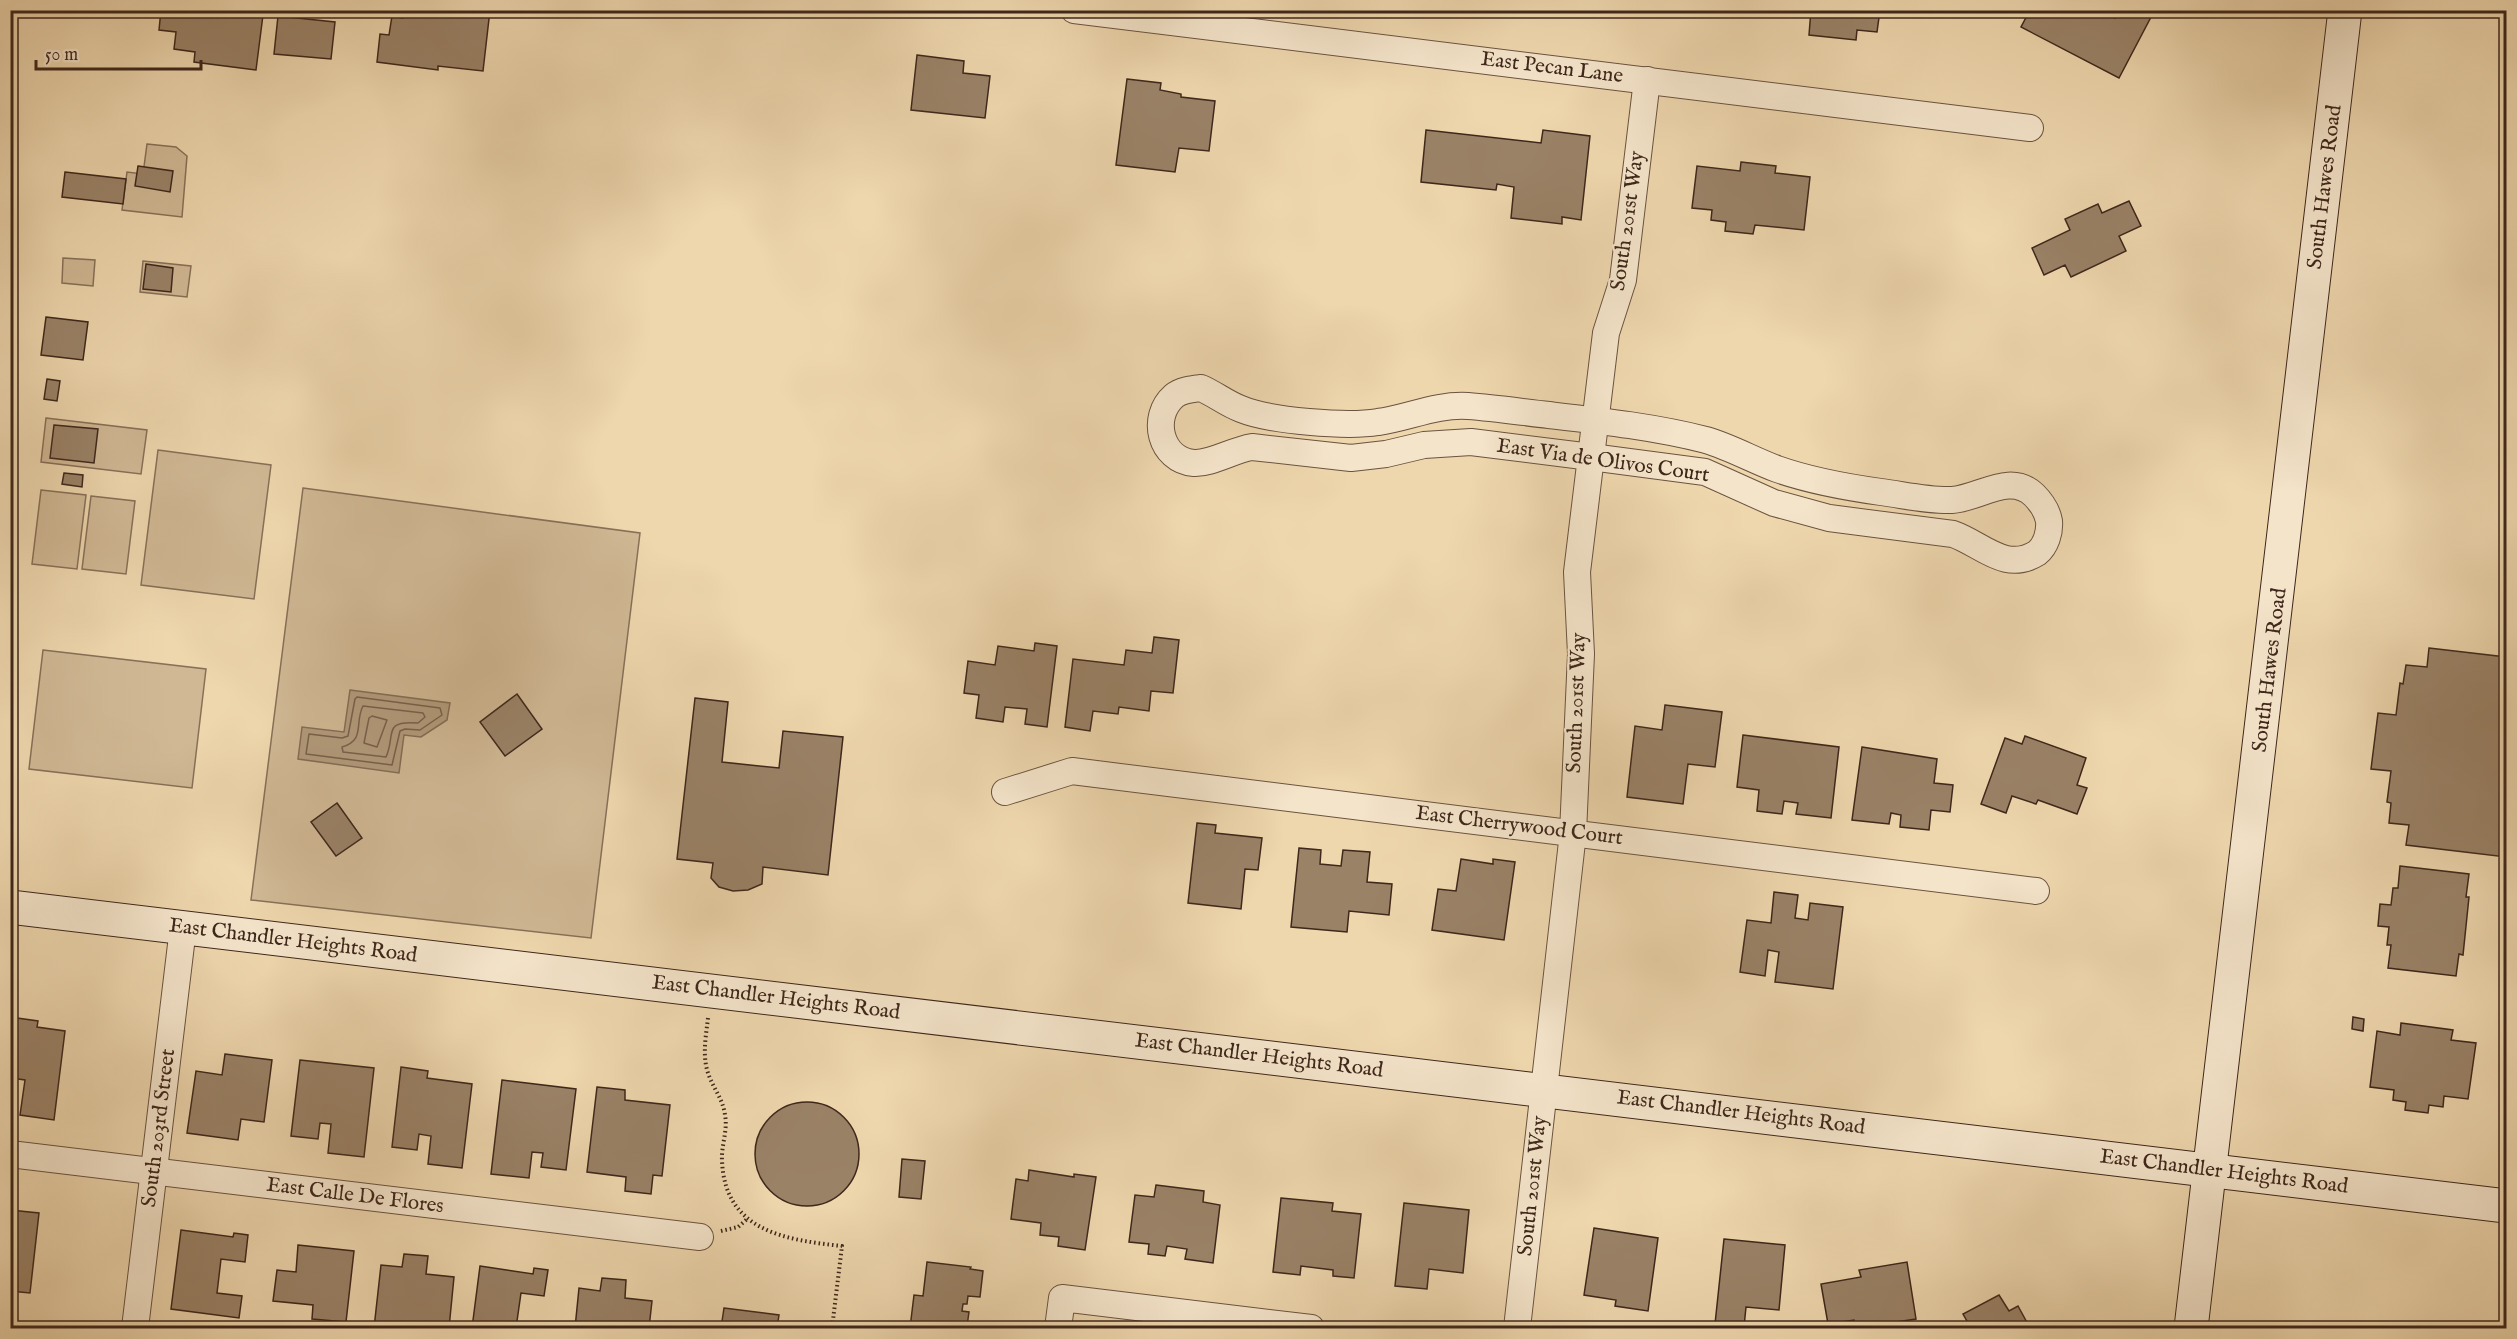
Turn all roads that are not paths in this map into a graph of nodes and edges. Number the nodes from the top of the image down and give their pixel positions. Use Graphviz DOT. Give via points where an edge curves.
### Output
graph roads {
  1 [pos="1074,10"];
  2 [pos="2345,10"];
  3 [pos="1647,80"];
  4 [pos="2030,129"];
  5 [pos="1596,421"];
  6 [pos="1378,422"];
  7 [pos="1713,443"];
  8 [pos="1386,454"];
  9 [pos="1591,457"];
  10 [pos="1705,472"];
  11 [pos="1914,496"];
  12 [pos="1910,528"];
  13 [pos="1005,792"];
  14 [pos="1573,833"];
  15 [pos="2036,891"];
  16 [pos="10,907"];
  17 [pos="183,928"];
  18 [pos="1544,1089"];
  19 [pos="10,1154"];
  20 [pos="154,1171"];
  21 [pos="2211,1171"];
  22 [pos="2506,1206"];
  23 [pos="700,1237"];
  24 [pos="135,1329"];
  25 [pos="1058,1329"];
  26 [pos="1311,1329"];
  27 [pos="1517,1329"];
  28 [pos="2191,1329"];
  1 -- 3 [label="street, East Pecan Lane"];
  2 -- 21 [label="main road, South Hawes Road"];
  3 -- 4 [label="street, East Pecan Lane"];
  3 -- 5 [label="street, South 201st Way" via="1623,280 1606,333"];
  5 -- 6 [label="street, East Via de Olivos Court" via="1466,406 1429,409"];
  5 -- 7 [label="street, East Via de Olivos Court"];
  5 -- 9 [label="street, South 201st Way"];
  6 -- 8 [label="street"];
  6 -- 8 [label="street, East Via de Olivos Court" via="1330,423 1256,414 1201,388 1175,394 1166,406 1161,428 1169,452 1192,463 1252,447 1352,458"];
  7 -- 10 [label="street"];
  7 -- 11 [label="street, East Via de Olivos Court" via="1807,479"];
  8 -- 9 [label="street, East Via de Olivos Court" via="1455,442"];
  9 -- 10 [label="street, East Via de Olivos Court"];
  9 -- 14 [label="street, South 201st Way" via="1577,572 1581,654"];
  10 -- 12 [label="street, East Via de Olivos Court" via="1793,510"];
  11 -- 12 [label="street"];
  11 -- 12 [label="street, East Via de Olivos Court" via="1953,500 2019,485 2029,490 2046,510 2049,533 2041,550 2020,560 2007,561 1953,534"];
  13 -- 14 [label="street, East Cherrywood Court" via="1072,771"];
  14 -- 15 [label="street, East Cherrywood Court"];
  14 -- 18 [label="street, South 201st Way"];
  16 -- 17 [label="main road, East Chandler Heights Road"];
  17 -- 18 [label="main road, East Chandler Heights Road"];
  17 -- 20 [label="street, South 203rd Street"];
  18 -- 21 [label="main road, East Chandler Heights Road"];
  18 -- 27 [label="street, South 201st Way"];
  19 -- 20 [label="street, East Calle De Flores"];
  20 -- 23 [label="street, East Calle De Flores"];
  20 -- 24 [label="street, South 203rd Street"];
  21 -- 22 [label="main road, East Chandler Heights Road"];
  21 -- 28 [label="main road, South Hawes Road"];
  25 -- 26 [label="street" via="1062,1298"];
}
